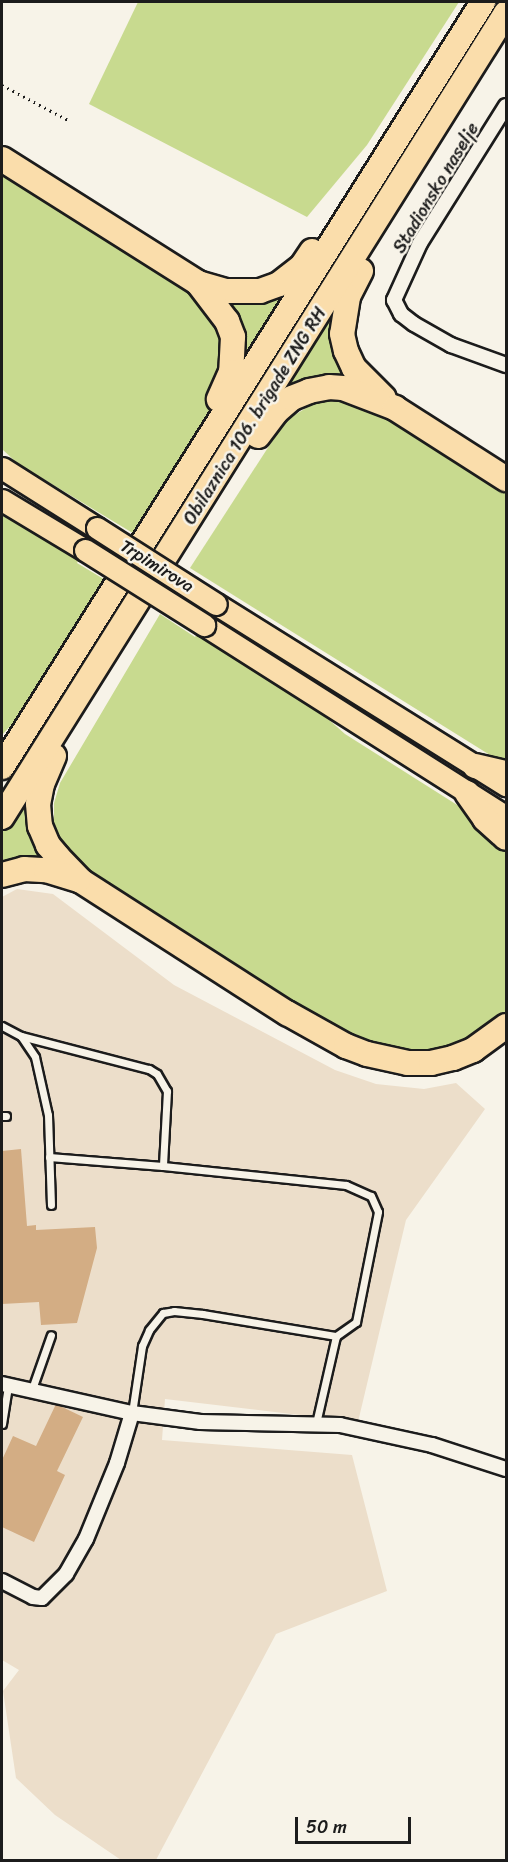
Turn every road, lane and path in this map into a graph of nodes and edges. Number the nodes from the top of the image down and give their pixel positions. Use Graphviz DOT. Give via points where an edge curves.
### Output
graph roads {
  1 [pos="483,2"];
  2 [pos="507,14"];
  3 [pos="2,85"];
  4 [pos="507,106"];
  5 [pos="68,120"];
  6 [pos="2,159"];
  7 [pos="355,204"];
  8 [pos="381,216"];
  9 [pos="198,284"];
  10 [pos="507,365"];
  11 [pos="394,408"];
  12 [pos="198,455"];
  13 [pos="2,468"];
  14 [pos="219,472"];
  15 [pos="507,479"];
  16 [pos="2,500"];
  17 [pos="46,696"];
  18 [pos="72,706"];
  19 [pos="2,742"];
  20 [pos="475,766"];
  21 [pos="2,767"];
  22 [pos="507,773"];
  23 [pos="507,785"];
  24 [pos="467,793"];
  25 [pos="2,817"];
  26 [pos="507,817"];
  27 [pos="507,838"];
  28 [pos="2,876"];
  29 [pos="81,881"];
  30 [pos="2,1026"];
  31 [pos="507,1026"];
  32 [pos="21,1036"];
  33 [pos="49,1157"];
  34 [pos="163,1166"];
  35 [pos="51,1205"];
  36 [pos="51,1335"];
  37 [pos="336,1336"];
  38 [pos="4,1385"];
  39 [pos="32,1389"];
  40 [pos="132,1413"];
  41 [pos="316,1423"];
  42 [pos="2,1424"];
  43 [pos="507,1469"];
  44 [pos="2,1581"];
  1 -- 7 [label="highway, Obilaznica 106. brigade ZNG RH"];
  2 -- 8 [label="highway, Obilaznica 106. brigade ZNG RH"];
  3 -- 5 [label="path"];
  4 -- 10 [label="street, Stadionsko naselje" via="420,243 394,300 401,314 414,324 451,345"];
  6 -- 9 [label="highway"];
  7 -- 9 [label="highway" via="324,235 302,266 279,284 243,292"];
  7 -- 12 [label="highway, Obilaznica 106. brigade ZNG RH"];
  8 -- 11 [label="highway" via="370,251 348,297 342,334 354,368"];
  8 -- 14 [label="highway, Obilaznica 106. brigade ZNG RH"];
  9 -- 12 [label="highway" via="226,321 234,353 226,387 216,403"];
  11 -- 14 [label="highway" via="344,388 309,391 292,398 276,412 246,451"];
  11 -- 15 [label="highway"];
  12 -- 17 [label="highway, Obilaznica 106. brigade ZNG RH"];
  13 -- 20 [label="main road, Trpimirova, bridge"];
  14 -- 18 [label="highway, Obilaznica 106. brigade ZNG RH"];
  16 -- 24 [label="main road, Trpimirova, bridge"];
  17 -- 19 [label="highway"];
  17 -- 21 [label="highway, Obilaznica 106. brigade ZNG RH"];
  18 -- 25 [label="highway, Obilaznica 106. brigade ZNG RH"];
  18 -- 29 [label="highway" via="38,804 40,826 48,845"];
  20 -- 22 [label="highway"];
  20 -- 23 [label="main road, Trpimirova"];
  24 -- 26 [label="main road, Trpimirova"];
  24 -- 27 [label="highway" via="485,819"];
  28 -- 29 [label="highway" via="24,869 46,870"];
  29 -- 31 [label="highway" via="287,1013 367,1054 408,1063 431,1063 473,1050"];
  30 -- 32 [label="lane"];
  32 -- 33 [label="lane" via="35,1057 48,1115"];
  32 -- 34 [label="lane" via="157,1074 166,1091"];
  33 -- 34 [label="lane"];
  33 -- 35 [label="lane"];
  34 -- 37 [label="lane" via="346,1185 371,1196 378,1212 356,1322"];
  36 -- 39 [label="lane"];
  37 -- 40 [label="lane" via="203,1314 163,1313 142,1346"];
  37 -- 41 [label="lane"];
  38 -- 39 [label="street"];
  38 -- 42 [label="lane"];
  39 -- 40 [label="street"];
  40 -- 41 [label="street" via="200,1422"];
  40 -- 44 [label="street" via="117,1463 86,1539 66,1574 42,1598"];
  41 -- 43 [label="street" via="376,1431"];
}
